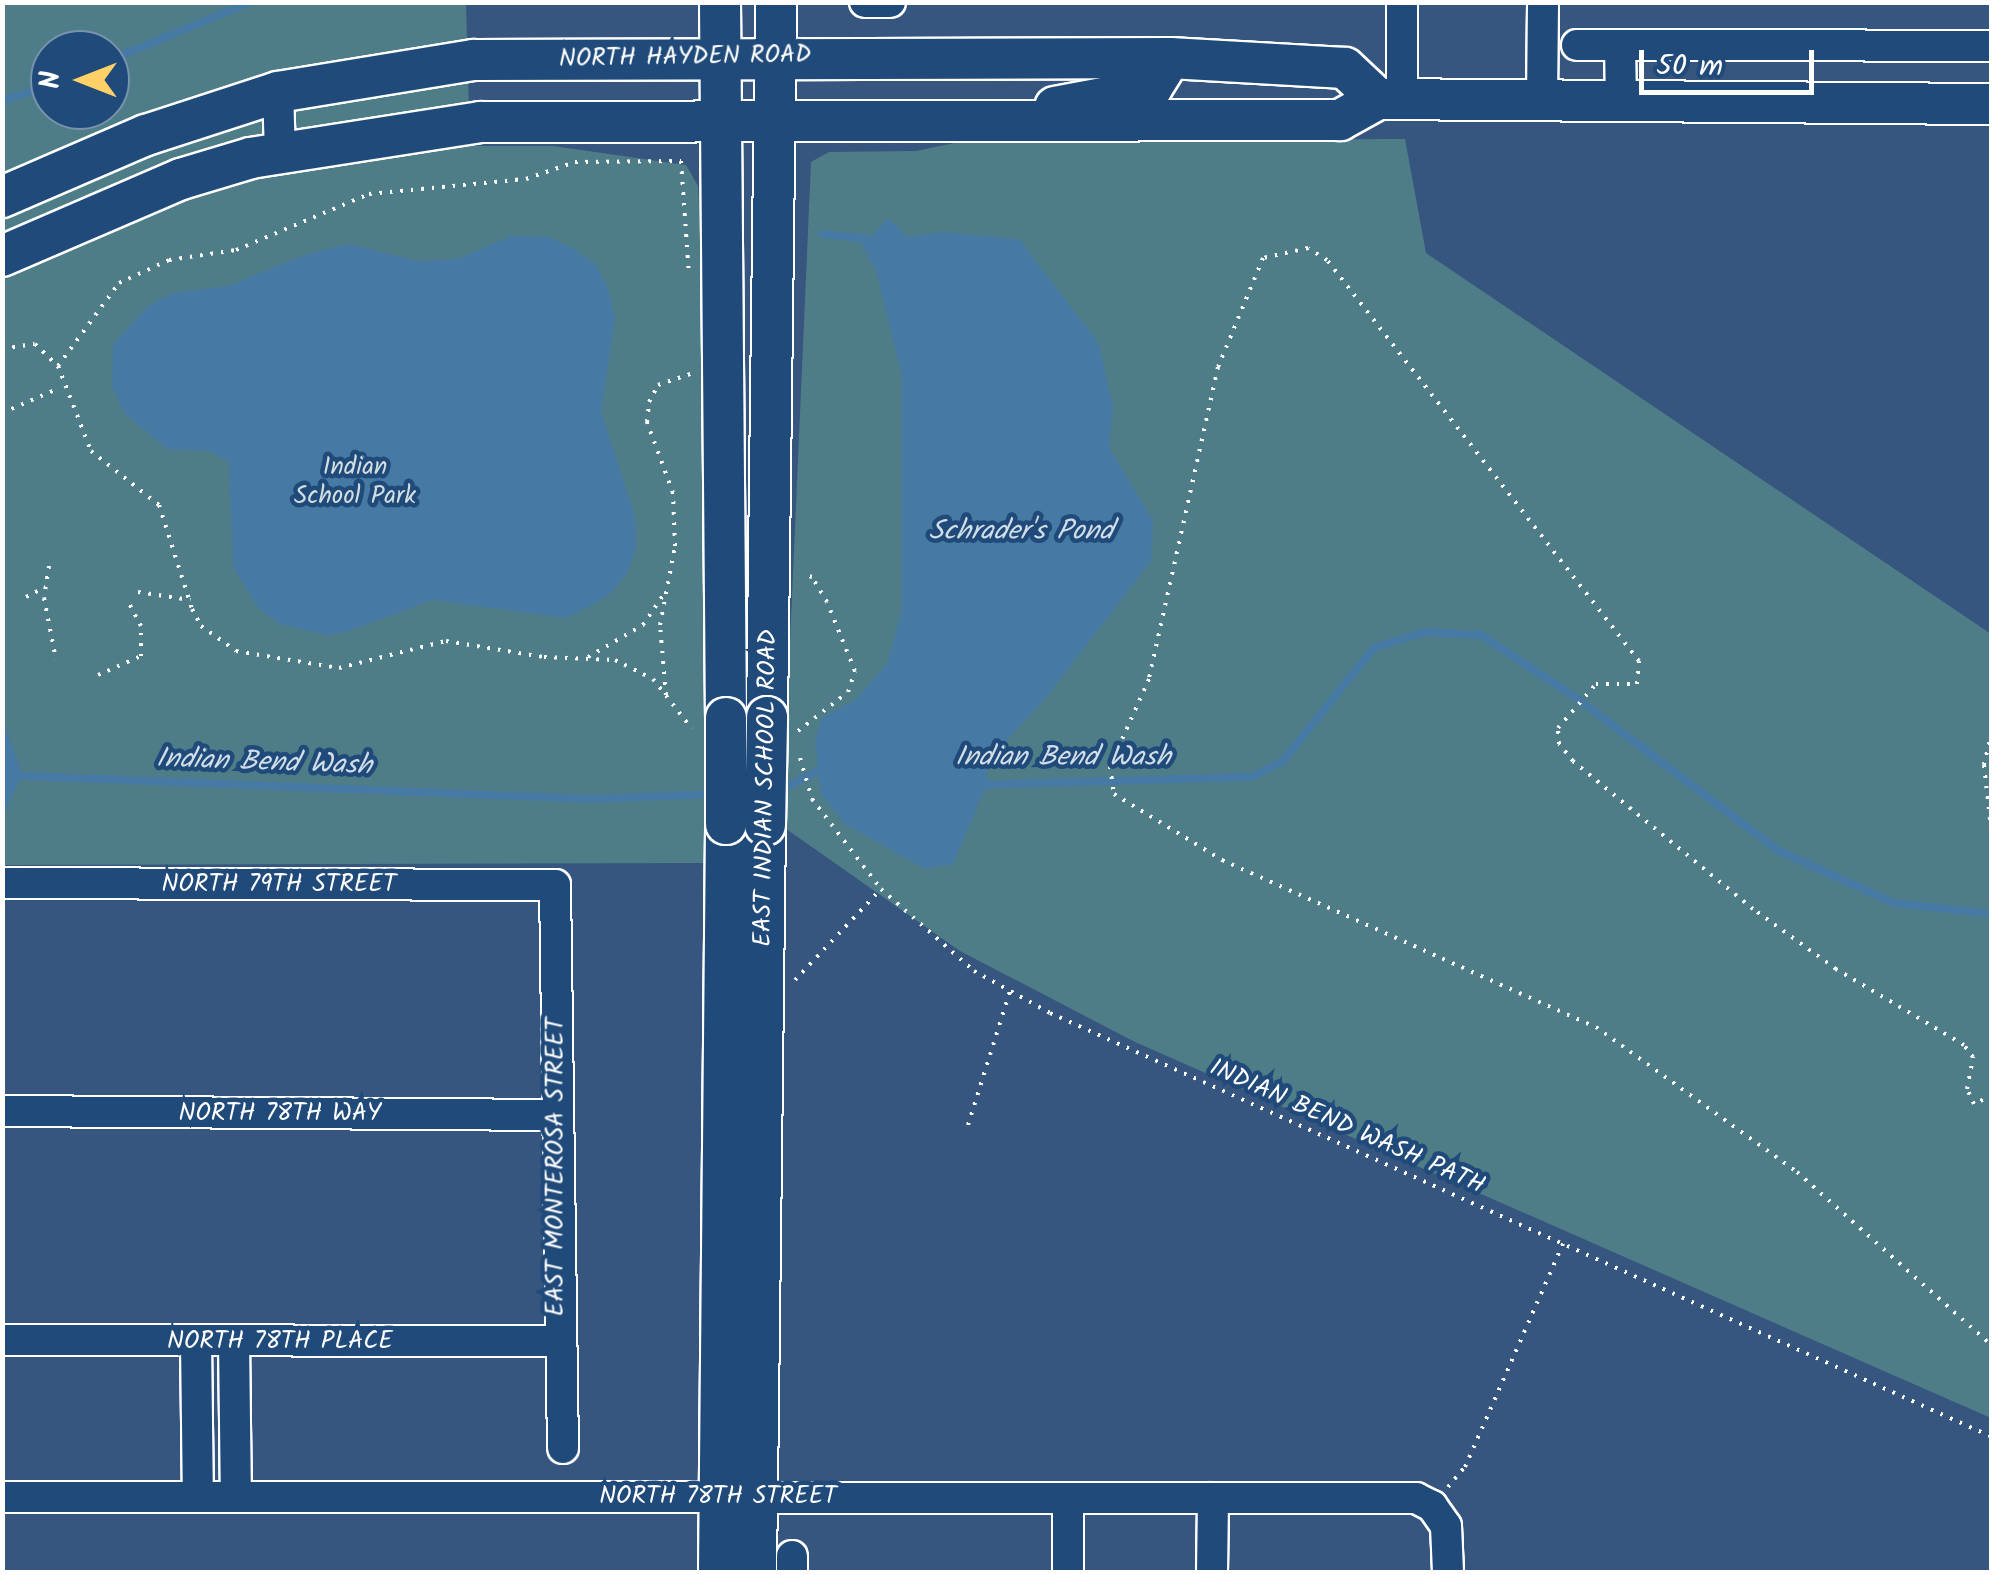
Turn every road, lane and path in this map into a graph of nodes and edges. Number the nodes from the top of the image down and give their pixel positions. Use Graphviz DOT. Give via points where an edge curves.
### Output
graph roads {
  1 [pos="720,2"];
  2 [pos="776,2"];
  3 [pos="866,2"];
  4 [pos="890,2"];
  5 [pos="1402,2"];
  6 [pos="1543,2"];
  7 [pos="1577,45"];
  8 [pos="1620,45"];
  9 [pos="1992,46"];
  10 [pos="776,57"];
  11 [pos="720,58"];
  12 [pos="1170,58"];
  13 [pos="278,92"];
  14 [pos="1390,99"];
  15 [pos="1542,100"];
  16 [pos="1621,101"];
  17 [pos="1992,104"];
  18 [pos="775,123"];
  19 [pos="720,124"];
  20 [pos="999,124"];
  21 [pos="280,151"];
  22 [pos="2,197"];
  23 [pos="2,256"];
  24 [pos="705,270"];
  25 [pos="2,349"];
  26 [pos="695,354"];
  27 [pos="58,366"];
  28 [pos="55,390"];
  29 [pos="2,413"];
  30 [pos="49,566"];
  31 [pos="772,571"];
  32 [pos="667,586"];
  33 [pos="46,587"];
  34 [pos="138,592"];
  35 [pos="26,598"];
  36 [pos="190,600"];
  37 [pos="128,602"];
  38 [pos="587,657"];
  39 [pos="56,660"];
  40 [pos="98,675"];
  41 [pos="666,695"];
  42 [pos="713,726"];
  43 [pos="1992,732"];
  44 [pos="788,734"];
  45 [pos="745,825"];
  46 [pos="1992,838"];
  47 [pos="2,884"];
  48 [pos="555,885"];
  49 [pos="881,889"];
  50 [pos="793,982"];
  51 [pos="1010,991"];
  52 [pos="1992,1095"];
  53 [pos="2,1111"];
  54 [pos="557,1115"];
  55 [pos="968,1126"];
  56 [pos="1562,1244"];
  57 [pos="2,1340"];
  58 [pos="234,1340"];
  59 [pos="196,1341"];
  60 [pos="557,1341"];
  61 [pos="1992,1346"];
  62 [pos="1992,1436"];
  63 [pos="563,1448"];
  64 [pos="738,1495"];
  65 [pos="198,1496"];
  66 [pos="236,1496"];
  67 [pos="2,1497"];
  68 [pos="1068,1498"];
  69 [pos="1213,1498"];
  70 [pos="1432,1506"];
  71 [pos="719,1572"];
  72 [pos="756,1572"];
  73 [pos="1068,1572"];
  74 [pos="1212,1572"];
  75 [pos="1448,1572"];
  1 -- 11 [label="main road, EAST INDIAN SCHOOL ROAD"];
  2 -- 10 [label="main road, EAST INDIAN SCHOOL ROAD"];
  3 -- 4 [label="street"];
  5 -- 14 [label="street"];
  6 -- 15 [label="street"];
  7 -- 8 [label="street"];
  8 -- 9 [label="street"];
  8 -- 16 [label="street"];
  10 -- 11 [label="main road, NORTH HAYDEN ROAD"];
  10 -- 12 [label="main road, NORTH HAYDEN ROAD"];
  10 -- 18 [label="main road, EAST INDIAN SCHOOL ROAD"];
  11 -- 13 [label="main road, NORTH HAYDEN ROAD" via="433,63"];
  11 -- 19 [label="main road, EAST INDIAN SCHOOL ROAD"];
  12 -- 14 [label="main road, NORTH HAYDEN ROAD" via="1345,68"];
  12 -- 20 [label="main road" via="1152,88 1083,98"];
  13 -- 21 [label="street"];
  13 -- 22 [label="main road, NORTH HAYDEN ROAD" via="146,136"];
  14 -- 15 [label="main road"];
  14 -- 20 [label="main road" via="1340,120"];
  15 -- 16 [label="main road"];
  16 -- 17 [label="main road"];
  18 -- 19 [label="main road"];
  18 -- 20 [label="main road"];
  18 -- 31 [label="main road, EAST INDIAN SCHOOL ROAD"];
  19 -- 21 [label="main road" via="480,122"];
  19 -- 24 [label="main road, EAST INDIAN SCHOOL ROAD" via="719,201"];
  21 -- 23 [label="main road" via="181,179"];
  24 -- 27 [label="path" via="681,162 575,162 526,179 369,194 236,250 169,260 119,282"];
  24 -- 42 [label="main road, EAST INDIAN SCHOOL ROAD"];
  25 -- 27 [label="path" via="36,344"];
  26 -- 32 [label="path" via="693,373 658,385 649,402 647,422 673,493 676,546"];
  27 -- 36 [label="path" via="92,451 160,505"];
  28 -- 29 [label="path"];
  30 -- 33 [label="path"];
  31 -- 44 [label="main road, EAST INDIAN SCHOOL ROAD"];
  31 -- 44 [label="path" via="812,576 852,650 848,692"];
  32 -- 38 [label="path" via="643,626"];
  32 -- 41 [label="path" via="660,648"];
  33 -- 35 [label="path"];
  33 -- 39 [label="path"];
  34 -- 36 [label="path"];
  36 -- 38 [label="path" via="211,635 264,660 339,668 430,641"];
  37 -- 40 [label="path" via="141,626 141,656"];
  38 -- 41 [label="path" via="634,664"];
  41 -- 42 [label="path" via="683,722"];
  42 -- 45 [label="main road, EAST INDIAN SCHOOL ROAD, bridge"];
  43 -- 46 [label="path" via="1984,765"];
  44 -- 45 [label="main road, EAST INDIAN SCHOOL ROAD, bridge"];
  44 -- 49 [label="path, INDIAN BEND WASH PATH" via="812,799"];
  45 -- 64 [label="main road, EAST INDIAN SCHOOL ROAD"];
  47 -- 48 [label="street, NORTH 79TH STREET"];
  48 -- 54 [label="street, EAST MONTEROSA STREET"];
  49 -- 50 [label="path"];
  49 -- 51 [label="path, INDIAN BEND WASH PATH" via="974,971"];
  51 -- 55 [label="path"];
  51 -- 56 [label="path, INDIAN BEND WASH PATH"];
  52 -- 61 [label="path" via="1974,1104 1968,1089 1973,1057 1964,1045 1781,929 1573,761 1558,728 1588,692 1606,682 1637,684 1639,660 1327,260 1308,248 1263,258 1218,367 1149,679 1110,775 1114,794 1222,860 1596,1028 1797,1172"];
  53 -- 54 [label="street, NORTH 78TH WAY"];
  54 -- 60 [label="street, EAST MONTEROSA STREET"];
  56 -- 62 [label="path, INDIAN BEND WASH PATH"];
  56 -- 70 [label="path" via="1465,1467"];
  57 -- 59 [label="street, NORTH 78TH PLACE"];
  58 -- 59 [label="street, NORTH 78TH PLACE"];
  58 -- 60 [label="street, NORTH 78TH PLACE"];
  58 -- 66 [label="street"];
  59 -- 65 [label="street"];
  60 -- 63 [label="street, EAST MONTEROSA STREET"];
  64 -- 66 [label="street, NORTH 78TH STREET"];
  64 -- 68 [label="street, NORTH 78TH STREET"];
  64 -- 71 [label="main road, EAST INDIAN SCHOOL ROAD"];
  64 -- 72 [label="main road, EAST INDIAN SCHOOL ROAD"];
  65 -- 66 [label="street, NORTH 78TH STREET"];
  65 -- 67 [label="street, NORTH 78TH STREET"];
  68 -- 69 [label="street, NORTH 78TH STREET"];
  68 -- 73 [label="street"];
  69 -- 70 [label="street, NORTH 78TH STREET" via="1416,1498"];
  69 -- 74 [label="street"];
  70 -- 75 [label="street" via="1446,1526"];
}
